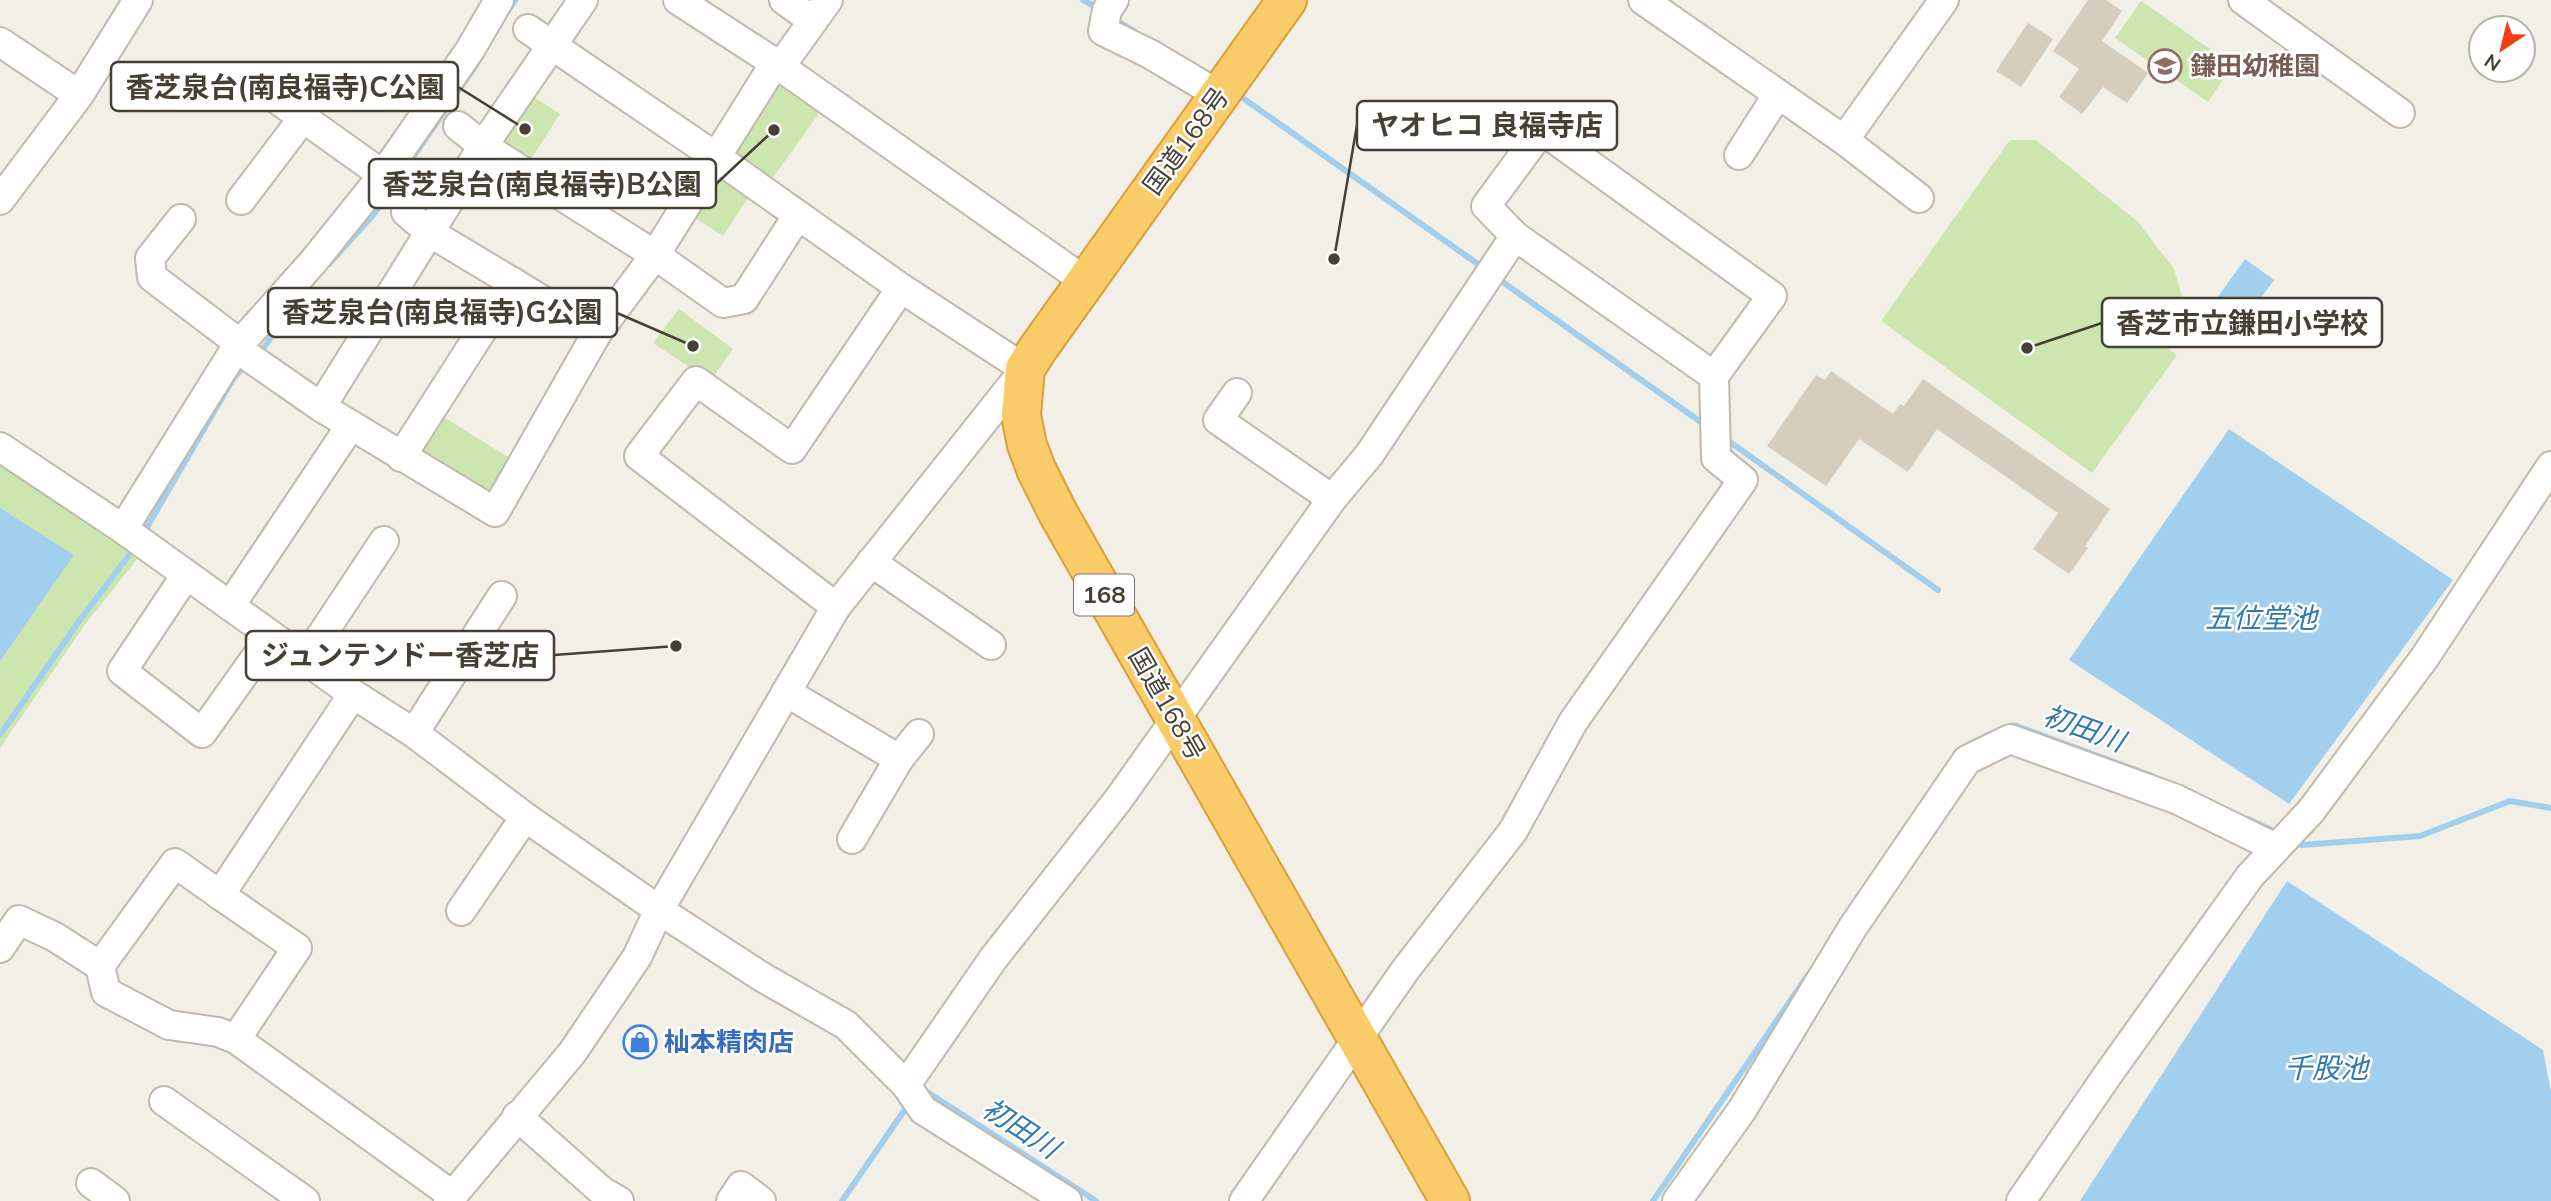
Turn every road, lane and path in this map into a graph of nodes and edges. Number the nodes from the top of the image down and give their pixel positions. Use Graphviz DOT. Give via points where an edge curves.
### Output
graph roads {
  1 [pos="138,0"];
  2 [pos="499,0"];
  3 [pos="583,0"];
  4 [pos="678,0"];
  5 [pos="784,0"];
  6 [pos="1287,0"];
  7 [pos="1643,0"];
  8 [pos="1944,0"];
  9 [pos="2242,0"];
  10 [pos="820,10"];
  11 [pos="1109,11"];
  12 [pos="528,29"];
  13 [pos="0,42"];
  14 [pos="552,46"];
  15 [pos="778,65"];
  16 [pos="250,80"];
  17 [pos="1778,94"];
  18 [pos="79,95"];
  19 [pos="1219,95"];
  20 [pos="2400,113"];
  21 [pos="303,118"];
  22 [pos="458,126"];
  23 [pos="1844,141"];
  24 [pos="483,146"];
  25 [pos="1739,155"];
  26 [pos="716,157"];
  27 [pos="383,175"];
  28 [pos="1919,198"];
  29 [pos="0,200"];
  30 [pos="241,200"];
  31 [pos="406,212"];
  32 [pos="798,215"];
  33 [pos="181,219"];
  34 [pos="429,232"];
  35 [pos="1515,236"];
  36 [pos="654,256"];
  37 [pos="1085,281"];
  38 [pos="513,282"];
  39 [pos="901,288"];
  40 [pos="597,333"];
  41 [pos="238,345"];
  42 [pos="1025,369"];
  43 [pos="1714,376"];
  44 [pos="1237,393"];
  45 [pos="321,407"];
  46 [pos="351,425"];
  47 [pos="0,447"];
  48 [pos="401,457"];
  49 [pos="2551,466"];
  50 [pos="1332,499"];
  51 [pos="123,529"];
  52 [pos="384,541"];
  53 [pos="871,562"];
  54 [pos="186,575"];
  55 [pos="502,596"];
  56 [pos="230,606"];
  57 [pos="836,607"];
  58 [pos="271,636"];
  59 [pos="991,645"];
  60 [pos="306,660"];
  61 [pos="786,692"];
  62 [pos="353,694"];
  63 [pos="1175,720"];
  64 [pos="414,733"];
  65 [pos="919,734"];
  66 [pos="899,759"];
  67 [pos="525,817"];
  68 [pos="852,839"];
  69 [pos="2283,842"];
  70 [pos="220,895"];
  71 [pos="659,910"];
  72 [pos="461,911"];
  73 [pos="10,914"];
  74 [pos="0,948"];
  75 [pos="100,966"];
  76 [pos="236,1039"];
  77 [pos="1357,1040"];
  78 [pos="906,1085"];
  79 [pos="164,1101"];
  80 [pos="517,1116"];
  81 [pos="91,1183"];
  82 [pos="450,1198"];
  83 [pos="115,1201"];
  84 [pos="305,1201"];
  85 [pos="619,1201"];
  86 [pos="731,1201"];
  87 [pos="761,1201"];
  88 [pos="1067,1201"];
  89 [pos="1244,1201"];
  90 [pos="1450,1201"];
  91 [pos="1677,1201"];
  92 [pos="2021,1201"];
  1 -- 18 [label="street"];
  2 -- 27 [label="street"];
  3 -- 14 [label="street"];
  4 -- 15 [label="street"];
  5 -- 10 [label="street"];
  6 -- 19 [label="highway, 国道168号 / 168"];
  7 -- 17 [label="street"];
  8 -- 23 [label="street"];
  9 -- 20 [label="street"];
  10 -- 15 [label="street"];
  11 -- 19 [label="street" via="1103,31"];
  12 -- 14 [label="street"];
  13 -- 18 [label="street"];
  14 -- 24 [label="street"];
  14 -- 26 [label="street"];
  15 -- 26 [label="street"];
  15 -- 37 [label="street"];
  16 -- 21 [label="street"];
  17 -- 23 [label="street"];
  17 -- 25 [label="street"];
  18 -- 29 [label="street"];
  19 -- 37 [label="highway, 国道168号 / 168"];
  21 -- 27 [label="street"];
  21 -- 30 [label="street"];
  22 -- 24 [label="street"];
  23 -- 28 [label="street"];
  24 -- 34 [label="street"];
  24 -- 36 [label="street"];
  26 -- 32 [label="street"];
  26 -- 36 [label="street"];
  27 -- 41 [label="street"];
  31 -- 34 [label="street"];
  32 -- 36 [label="street" via="744,299 723,303"];
  32 -- 39 [label="street"];
  33 -- 41 [label="street" via="150,258 152,277"];
  34 -- 38 [label="street"];
  34 -- 45 [label="street"];
  35 -- 43 [label="street"];
  35 -- 43 [label="street" via="1486,206 1542,130 1772,296"];
  35 -- 50 [label="street" via="1369,454"];
  36 -- 40 [label="street"];
  37 -- 42 [label="highway, 国道168号 / 168"];
  38 -- 40 [label="street"];
  38 -- 48 [label="street"];
  39 -- 42 [label="street"];
  39 -- 57 [label="street" via="792,449 696,381 639,456"];
  40 -- 48 [label="street" via="495,512"];
  41 -- 45 [label="street"];
  41 -- 51 [label="street"];
  42 -- 53 [label="street"];
  42 -- 63 [label="highway, 国道168号 / 168" via="1021,415 1036,469"];
  43 -- 77 [label="street" via="1716,458 1743,480 1573,722 1513,831"];
  44 -- 50 [label="street" via="1218,421"];
  45 -- 46 [label="street"];
  46 -- 48 [label="street"];
  46 -- 56 [label="street"];
  47 -- 51 [label="street"];
  49 -- 69 [label="street" via="2425,657"];
  50 -- 63 [label="street"];
  51 -- 54 [label="street"];
  52 -- 60 [label="street"];
  53 -- 57 [label="street"];
  53 -- 59 [label="street"];
  54 -- 56 [label="street"];
  54 -- 58 [label="street" via="122,671 202,733"];
  55 -- 64 [label="street"];
  56 -- 58 [label="street"];
  57 -- 61 [label="street"];
  58 -- 60 [label="street"];
  60 -- 62 [label="street"];
  61 -- 66 [label="street"];
  61 -- 71 [label="street"];
  62 -- 64 [label="street"];
  62 -- 70 [label="street"];
  63 -- 77 [label="highway, 国道168号 / 168"];
  63 -- 78 [label="street" via="993,959"];
  64 -- 67 [label="street"];
  65 -- 66 [label="street"];
  66 -- 68 [label="street"];
  67 -- 71 [label="street"];
  67 -- 72 [label="street"];
  69 -- 91 [label="street" via="2010,739 1967,760 1853,927 1742,1110"];
  69 -- 92 [label="street" via="2250,876"];
  70 -- 75 [label="street" via="175,863"];
  70 -- 76 [label="street" via="297,948"];
  71 -- 78 [label="street" via="846,1025"];
  71 -- 80 [label="street" via="637,957 579,1043"];
  73 -- 74 [label="street"];
  73 -- 75 [label="street"];
  75 -- 76 [label="street" via="106,992 169,1025"];
  76 -- 82 [label="street"];
  77 -- 89 [label="street"];
  77 -- 90 [label="highway, 国道168号 / 168"];
  78 -- 88 [label="street" via="923,1110"];
  79 -- 84 [label="street"];
  80 -- 82 [label="street"];
  80 -- 85 [label="street"];
  81 -- 83 [label="street"];
  86 -- 87 [label="street" via="741,1186"];
}
